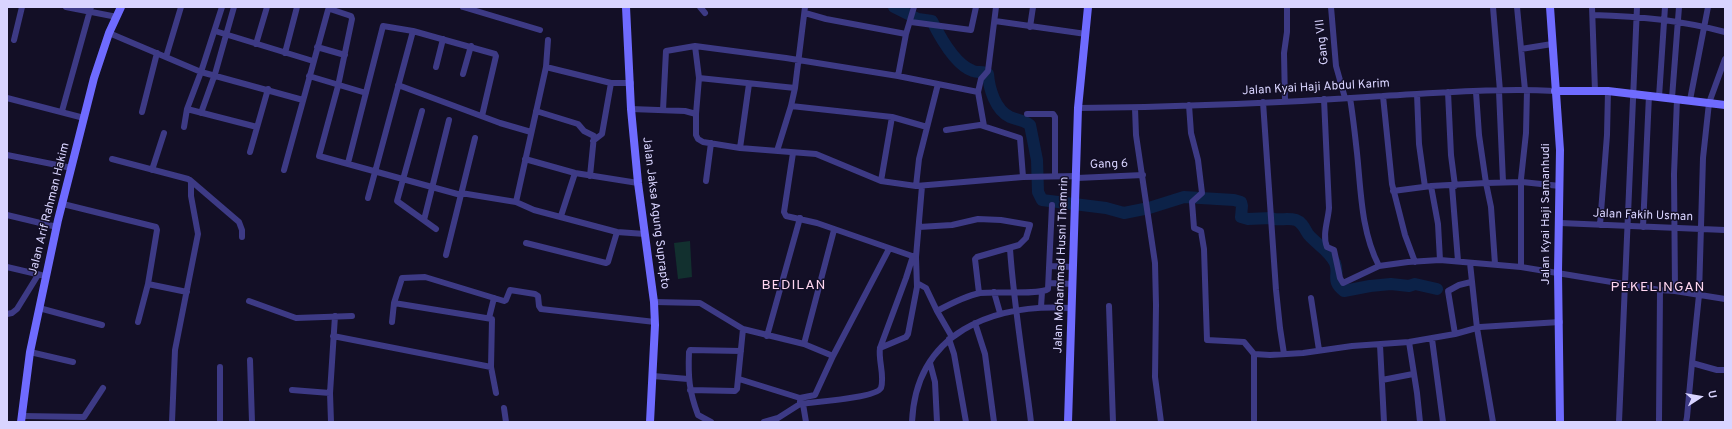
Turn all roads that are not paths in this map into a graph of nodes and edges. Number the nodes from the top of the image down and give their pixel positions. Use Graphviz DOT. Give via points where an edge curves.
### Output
graph roads {
  1 [pos="22,7"];
  2 [pos="66,7"];
  3 [pos="121,7"];
  4 [pos="181,7"];
  5 [pos="222,7"];
  6 [pos="234,7"];
  7 [pos="266,7"];
  8 [pos="297,7"];
  9 [pos="463,7"];
  10 [pos="626,7"];
  11 [pos="700,7"];
  12 [pos="976,7"];
  13 [pos="996,7"];
  14 [pos="1033,7"];
  15 [pos="1088,7"];
  16 [pos="1287,7"];
  17 [pos="1331,7"];
  18 [pos="1493,7"];
  19 [pos="1517,7"];
  20 [pos="1550,7"];
  21 [pos="1592,7"];
  22 [pos="1637,7"];
  23 [pos="1665,7"];
  24 [pos="1679,7"];
  25 [pos="1708,7"];
  26 [pos="90,9"];
  27 [pos="914,9"];
  28 [pos="805,10"];
  29 [pos="705,13"];
  30 [pos="1593,15"];
  31 [pos="1637,16"];
  32 [pos="117,17"];
  33 [pos="995,20"];
  34 [pos="1664,20"];
  35 [pos="1678,21"];
  36 [pos="911,22"];
  37 [pos="1704,26"];
  38 [pos="1030,27"];
  39 [pos="540,30"];
  40 [pos="215,31"];
  41 [pos="412,31"];
  42 [pos="1725,32"];
  43 [pos="109,33"];
  44 [pos="906,34"];
  45 [pos="1086,34"];
  46 [pos="227,36"];
  47 [pos="443,39"];
  48 [pos="14,40"];
  49 [pos="548,40"];
  50 [pos="256,44"];
  51 [pos="1552,44"];
  52 [pos="470,46"];
  53 [pos="695,46"];
  54 [pos="317,47"];
  55 [pos="1521,49"];
  56 [pos="157,53"];
  57 [pos="285,53"];
  58 [pos="345,55"];
  59 [pos="166,57"];
  60 [pos="1725,59"];
  61 [pos="798,60"];
  62 [pos="313,61"];
  63 [pos="436,67"];
  64 [pos="546,67"];
  65 [pos="201,72"];
  66 [pos="215,74"];
  67 [pos="463,74"];
  68 [pos="309,76"];
  69 [pos="898,76"];
  70 [pos="699,78"];
  71 [pos="611,82"];
  72 [pos="631,83"];
  73 [pos="398,84"];
  74 [pos="749,84"];
  75 [pos="938,84"];
  76 [pos="338,86"];
  77 [pos="795,88"];
  78 [pos="268,89"];
  79 [pos="1526,90"];
  80 [pos="1499,91"];
  81 [pos="1555,91"];
  82 [pos="1595,91"];
  83 [pos="1608,91"];
  84 [pos="978,92"];
  85 [pos="1448,92"];
  86 [pos="1476,92"];
  87 [pos="366,93"];
  88 [pos="1417,94"];
  89 [pos="1632,94"];
  90 [pos="1649,95"];
  91 [pos="1383,96"];
  92 [pos="1659,97"];
  93 [pos="7,98"];
  94 [pos="1347,98"];
  95 [pos="1324,99"];
  96 [pos="1675,99"];
  97 [pos="303,100"];
  98 [pos="1690,100"];
  99 [pos="1285,101"];
  100 [pos="1264,102"];
  101 [pos="1709,103"];
  102 [pos="1190,105"];
  103 [pos="1725,105"];
  104 [pos="791,106"];
  105 [pos="1078,108"];
  106 [pos="1135,108"];
  107 [pos="187,109"];
  108 [pos="631,109"];
  109 [pos="663,110"];
  110 [pos="62,111"];
  111 [pos="422,111"];
  112 [pos="536,111"];
  113 [pos="142,112"];
  114 [pos="201,113"];
  115 [pos="696,114"];
  116 [pos="1028,114"];
  117 [pos="482,116"];
  118 [pos="892,117"];
  119 [pos="84,118"];
  120 [pos="449,120"];
  121 [pos="984,126"];
  122 [pos="184,127"];
  123 [pos="257,127"];
  124 [pos="926,127"];
  125 [pos="946,130"];
  126 [pos="531,132"];
  127 [pos="164,133"];
  128 [pos="475,138"];
  129 [pos="593,141"];
  130 [pos="711,143"];
  131 [pos="740,148"];
  132 [pos="777,151"];
  133 [pos="250,152"];
  134 [pos="793,153"];
  135 [pos="7,155"];
  136 [pos="112,159"];
  137 [pos="525,159"];
  138 [pos="348,163"];
  139 [pos="72,168"];
  140 [pos="152,170"];
  141 [pos="284,170"];
  142 [pos="375,171"];
  143 [pos="575,173"];
  144 [pos="1143,175"];
  145 [pos="590,176"];
  146 [pos="1055,176"];
  147 [pos="1077,176"];
  148 [pos="1023,177"];
  149 [pos="403,179"];
  150 [pos="190,180"];
  151 [pos="881,180"];
  152 [pos="706,181"];
  153 [pos="1503,182"];
  154 [pos="1522,182"];
  155 [pos="638,183"];
  156 [pos="1486,183"];
  157 [pos="919,186"];
  158 [pos="1454,186"];
  159 [pos="1560,186"];
  160 [pos="432,187"];
  161 [pos="1428,187"];
  162 [pos="1393,191"];
  163 [pos="461,194"];
  164 [pos="368,198"];
  165 [pos="516,202"];
  166 [pos="63,204"];
  167 [pos="1052,205"];
  168 [pos="7,214"];
  169 [pos="561,216"];
  170 [pos="800,218"];
  171 [pos="424,220"];
  172 [pos="1560,223"];
  173 [pos="1600,225"];
  174 [pos="57,226"];
  175 [pos="1628,226"];
  176 [pos="919,227"];
  177 [pos="1644,227"];
  178 [pos="1675,228"];
  179 [pos="436,229"];
  180 [pos="1701,229"];
  181 [pos="834,230"];
  182 [pos="1725,230"];
  183 [pos="616,232"];
  184 [pos="645,234"];
  185 [pos="242,237"];
  186 [pos="526,243"];
  187 [pos="889,249"];
  188 [pos="1010,249"];
  189 [pos="446,255"];
  190 [pos="914,257"];
  191 [pos="1440,260"];
  192 [pos="1458,261"];
  193 [pos="1415,262"];
  194 [pos="1470,263"];
  195 [pos="1495,264"];
  196 [pos="1050,266"];
  197 [pos="1379,266"];
  198 [pos="7,267"];
  199 [pos="1073,267"];
  200 [pos="1521,267"];
  201 [pos="1558,272"];
  202 [pos="42,276"];
  203 [pos="1472,282"];
  204 [pos="917,283"];
  205 [pos="1049,283"];
  206 [pos="148,284"];
  207 [pos="1073,284"];
  208 [pos="1625,284"];
  209 [pos="1660,290"];
  210 [pos="1013,291"];
  211 [pos="1675,291"];
  212 [pos="188,292"];
  213 [pos="994,292"];
  214 [pos="1042,292"];
  215 [pos="980,293"];
  216 [pos="1699,295"];
  217 [pos="494,298"];
  218 [pos="1311,298"];
  219 [pos="1725,299"];
  220 [pos="249,301"];
  221 [pos="654,302"];
  222 [pos="394,303"];
  223 [pos="1109,306"];
  224 [pos="1041,307"];
  225 [pos="39,308"];
  226 [pos="1072,308"];
  227 [pos="1015,310"];
  228 [pos="937,311"];
  229 [pos="7,314"];
  230 [pos="1000,314"];
  231 [pos="335,316"];
  232 [pos="352,316"];
  233 [pos="490,318"];
  234 [pos="138,322"];
  235 [pos="392,322"];
  236 [pos="655,322"];
  237 [pos="1560,322"];
  238 [pos="975,323"];
  239 [pos="102,325"];
  240 [pos="1477,328"];
  241 [pos="743,329"];
  242 [pos="1455,334"];
  243 [pos="333,336"];
  244 [pos="767,336"];
  245 [pos="950,338"];
  246 [pos="1432,339"];
  247 [pos="1409,342"];
  248 [pos="804,344"];
  249 [pos="1380,345"];
  250 [pos="880,348"];
  251 [pos="1319,350"];
  252 [pos="741,351"];
  253 [pos="30,352"];
  254 [pos="1254,354"];
  255 [pos="1284,354"];
  256 [pos="833,356"];
  257 [pos="250,360"];
  258 [pos="72,362"];
  259 [pos="930,363"];
  260 [pos="1692,363"];
  261 [pos="220,367"];
  262 [pos="491,368"];
  263 [pos="1725,370"];
  264 [pos="1413,374"];
  265 [pos="653,376"];
  266 [pos="688,379"];
  267 [pos="739,379"];
  268 [pos="1382,380"];
  269 [pos="103,388"];
  270 [pos="292,390"];
  271 [pos="690,390"];
  272 [pos="330,393"];
  273 [pos="496,393"];
  274 [pos="801,402"];
  275 [pos="504,408"];
  276 [pos="22,419"];
  277 [pos="85,420"];
  278 [pos="172,422"];
  279 [pos="220,422"];
  280 [pos="252,422"];
  281 [pos="330,422"];
  282 [pos="506,422"];
  283 [pos="650,422"];
  284 [pos="711,422"];
  285 [pos="764,422"];
  286 [pos="806,422"];
  287 [pos="912,422"];
  288 [pos="937,422"];
  289 [pos="966,422"];
  290 [pos="994,422"];
  291 [pos="1032,422"];
  292 [pos="1068,422"];
  293 [pos="1113,422"];
  294 [pos="1161,422"];
  295 [pos="1254,422"];
  296 [pos="1384,422"];
  297 [pos="1420,422"];
  298 [pos="1440,422"];
  299 [pos="1443,422"];
  300 [pos="1493,422"];
  301 [pos="1560,422"];
  302 [pos="1619,422"];
  303 [pos="1659,422"];
  304 [pos="1686,422"];
  1 -- 48 [label="street"];
  2 -- 26 [label="street"];
  3 -- 32 [label="main road, Jalan Arif Rahman Hakim"];
  4 -- 59 [label="street"];
  5 -- 40 [label="street"];
  6 -- 46 [label="street"];
  7 -- 50 [label="street"];
  8 -- 57 [label="street"];
  9 -- 39 [label="street"];
  10 -- 72 [label="main road, Jalan Jaksa Agung Suprapto"];
  11 -- 29 [label="street"];
  12 -- 36 [label="street" via="971,30"];
  13 -- 33 [label="street"];
  14 -- 38 [label="street"];
  15 -- 45 [label="main road, Jalan Mohammad Husni Thamrin"];
  16 -- 99 [label="street" via="1284,53"];
  17 -- 94 [label="street, Gang VII" via="1336,66"];
  18 -- 80 [label="street"];
  19 -- 55 [label="street"];
  20 -- 51 [label="main road, Jalan Kyai Haji Samanhudi"];
  21 -- 30 [label="street"];
  22 -- 31 [label="street"];
  23 -- 34 [label="street"];
  24 -- 35 [label="street"];
  25 -- 37 [label="street"];
  26 -- 32 [label="street"];
  26 -- 110 [label="street"];
  27 -- 36 [label="street"];
  28 -- 44 [label="street" via="826,20"];
  28 -- 61 [label="street"];
  30 -- 31 [label="street"];
  30 -- 82 [label="street"];
  31 -- 34 [label="street"];
  31 -- 89 [label="street"];
  32 -- 43 [label="main road, Jalan Arif Rahman Hakim"];
  33 -- 38 [label="street"];
  33 -- 84 [label="street" via="988,71 981,79"];
  34 -- 35 [label="street"];
  34 -- 92 [label="street"];
  35 -- 37 [label="street"];
  35 -- 96 [label="street"];
  36 -- 44 [label="street"];
  37 -- 42 [label="street"];
  37 -- 98 [label="street"];
  38 -- 45 [label="street"];
  40 -- 46 [label="street"];
  40 -- 65 [label="street"];
  41 -- 47 [label="street"];
  41 -- 73 [label="street"];
  41 -- 87 [label="street" via="383,26"];
  43 -- 56 [label="street"];
  43 -- 119 [label="main road, Jalan Arif Rahman Hakim"];
  44 -- 69 [label="street"];
  45 -- 105 [label="main road, Jalan Mohammad Husni Thamrin"];
  46 -- 50 [label="street"];
  46 -- 66 [label="street"];
  47 -- 52 [label="street"];
  47 -- 63 [label="street"];
  49 -- 64 [label="street"];
  50 -- 57 [label="street"];
  51 -- 55 [label="street"];
  51 -- 81 [label="main road, Jalan Kyai Haji Samanhudi"];
  52 -- 67 [label="street"];
  52 -- 117 [label="street" via="496,56"];
  53 -- 61 [label="street"];
  53 -- 70 [label="street"];
  53 -- 109 [label="street" via="666,50"];
  54 -- 58 [label="street"];
  54 -- 58 [label="street" via="330,9 352,17"];
  54 -- 62 [label="street"];
  55 -- 79 [label="street"];
  56 -- 59 [label="street"];
  56 -- 113 [label="street"];
  57 -- 62 [label="street"];
  58 -- 76 [label="street"];
  59 -- 65 [label="street"];
  60 -- 101 [label="street"];
  61 -- 69 [label="street"];
  61 -- 77 [label="street"];
  62 -- 68 [label="street"];
  64 -- 71 [label="street"];
  64 -- 112 [label="street"];
  65 -- 66 [label="street"];
  65 -- 107 [label="street"];
  66 -- 78 [label="street"];
  66 -- 114 [label="street"];
  68 -- 76 [label="street"];
  68 -- 97 [label="street"];
  69 -- 75 [label="street"];
  70 -- 74 [label="street"];
  70 -- 115 [label="street"];
  71 -- 72 [label="street"];
  71 -- 129 [label="street" via="602,134"];
  72 -- 108 [label="main road, Jalan Jaksa Agung Suprapto"];
  73 -- 117 [label="street"];
  73 -- 142 [label="street"];
  74 -- 77 [label="street"];
  74 -- 131 [label="street"];
  75 -- 84 [label="street"];
  75 -- 124 [label="street"];
  76 -- 87 [label="street"];
  76 -- 138 [label="street" via="318,154"];
  77 -- 104 [label="street"];
  78 -- 97 [label="street"];
  78 -- 123 [label="street"];
  79 -- 80 [label="street, Jalan Kyai Haji Abdul Karim"];
  79 -- 81 [label="street, Jalan Kyai Haji Abdul Karim"];
  79 -- 154 [label="street"];
  80 -- 86 [label="street, Jalan Kyai Haji Abdul Karim"];
  80 -- 153 [label="street"];
  81 -- 82 [label="main road"];
  81 -- 159 [label="main road, Jalan Kyai Haji Samanhudi"];
  82 -- 83 [label="main road"];
  83 -- 89 [label="main road"];
  83 -- 173 [label="street"];
  84 -- 121 [label="street"];
  85 -- 86 [label="street, Jalan Kyai Haji Abdul Karim"];
  85 -- 88 [label="street, Jalan Kyai Haji Abdul Karim"];
  85 -- 158 [label="street"];
  86 -- 156 [label="street"];
  87 -- 138 [label="street"];
  88 -- 91 [label="street, Jalan Kyai Haji Abdul Karim"];
  88 -- 161 [label="street" via="1419,144"];
  89 -- 90 [label="main road"];
  89 -- 175 [label="street"];
  90 -- 92 [label="main road"];
  90 -- 177 [label="street"];
  91 -- 94 [label="street, Jalan Kyai Haji Abdul Karim"];
  91 -- 162 [label="street"];
  92 -- 96 [label="main road"];
  93 -- 110 [label="street"];
  94 -- 95 [label="street, Jalan Kyai Haji Abdul Karim"];
  94 -- 197 [label="street, Gang VII" via="1357,154 1362,209 1369,243"];
  95 -- 99 [label="street, Jalan Kyai Haji Abdul Karim"];
  95 -- 197 [label="street" via="1329,208 1324,239 1327,247 1334,250 1343,283"];
  96 -- 98 [label="main road"];
  96 -- 178 [label="street"];
  97 -- 141 [label="street"];
  98 -- 101 [label="main road"];
  99 -- 100 [label="street, Jalan Kyai Haji Abdul Karim"];
  100 -- 102 [label="street, Jalan Kyai Haji Abdul Karim"];
  100 -- 255 [label="street"];
  101 -- 103 [label="main road"];
  101 -- 180 [label="street" via="1703,158"];
  102 -- 106 [label="street, Jalan Kyai Haji Abdul Karim"];
  102 -- 254 [label="street" via="1191,133 1198,160 1202,194 1192,202 1192,207 1194,228 1201,231 1204,249 1206,338 1244,342"];
  104 -- 118 [label="street"];
  104 -- 132 [label="street"];
  105 -- 106 [label="street, Jalan Kyai Haji Abdul Karim"];
  105 -- 147 [label="main road, Jalan Mohammad Husni Thamrin"];
  106 -- 144 [label="street" via="1136,135"];
  107 -- 114 [label="street"];
  107 -- 122 [label="street"];
  108 -- 109 [label="street"];
  108 -- 155 [label="main road, Jalan Jaksa Agung Suprapto"];
  109 -- 115 [label="street"];
  110 -- 119 [label="street"];
  111 -- 149 [label="street"];
  112 -- 126 [label="street"];
  112 -- 129 [label="street" via="578,124 584,131 593,135"];
  114 -- 123 [label="street"];
  115 -- 130 [label="street" via="698,139"];
  116 -- 146 [label="street" via="1054,114"];
  117 -- 126 [label="street"];
  118 -- 124 [label="street"];
  118 -- 151 [label="street"];
  119 -- 139 [label="main road, Jalan Arif Rahman Hakim"];
  120 -- 160 [label="street"];
  121 -- 125 [label="street"];
  121 -- 148 [label="street" via="1020,138"];
  123 -- 133 [label="street"];
  124 -- 157 [label="street" via="919,159"];
  126 -- 137 [label="street"];
  127 -- 140 [label="street"];
  128 -- 163 [label="street"];
  129 -- 145 [label="street"];
  130 -- 131 [label="street, Gang 6"];
  130 -- 152 [label="street"];
  131 -- 132 [label="street, Gang 6"];
  132 -- 134 [label="street, Gang 6"];
  134 -- 151 [label="street, Gang 6" via="816,154"];
  134 -- 170 [label="street" via="784,212 786,216"];
  135 -- 139 [label="street"];
  136 -- 140 [label="street"];
  137 -- 143 [label="street"];
  137 -- 165 [label="street"];
  138 -- 142 [label="street"];
  139 -- 166 [label="main road, Jalan Arif Rahman Hakim"];
  140 -- 150 [label="street"];
  142 -- 149 [label="street"];
  142 -- 164 [label="street"];
  143 -- 145 [label="street"];
  143 -- 169 [label="street"];
  144 -- 147 [label="street, Gang 6"];
  144 -- 294 [label="street" via="1155,264 1155,377"];
  145 -- 155 [label="street"];
  146 -- 147 [label="street, Gang 6"];
  146 -- 148 [label="street, Gang 6"];
  147 -- 199 [label="main road, Jalan Mohammad Husni Thamrin"];
  148 -- 157 [label="street, Gang 6"];
  149 -- 160 [label="street"];
  149 -- 171 [label="street" via="398,203"];
  150 -- 185 [label="street" via="239,222"];
  150 -- 212 [label="street" via="198,234"];
  151 -- 157 [label="street, Gang 6"];
  153 -- 154 [label="street"];
  153 -- 156 [label="street"];
  154 -- 159 [label="street"];
  154 -- 200 [label="street"];
  155 -- 184 [label="main road, Jalan Jaksa Agung Suprapto"];
  156 -- 158 [label="street"];
  156 -- 195 [label="street" via="1491,207"];
  157 -- 176 [label="street"];
  158 -- 161 [label="street"];
  158 -- 192 [label="street"];
  159 -- 172 [label="main road, Jalan Kyai Haji Samanhudi"];
  160 -- 163 [label="street"];
  160 -- 171 [label="street"];
  161 -- 162 [label="street"];
  161 -- 191 [label="street" via="1438,224"];
  162 -- 193 [label="street"];
  163 -- 165 [label="street"];
  163 -- 189 [label="street"];
  165 -- 169 [label="street" via="534,210"];
  166 -- 174 [label="main road, Jalan Arif Rahman Hakim"];
  166 -- 206 [label="street" via="156,227"];
  167 -- 196 [label="street"];
  168 -- 174 [label="street"];
  169 -- 183 [label="street"];
  170 -- 181 [label="street"];
  170 -- 244 [label="street"];
  171 -- 179 [label="street"];
  172 -- 173 [label="street, Jalan Fakih Usman"];
  172 -- 201 [label="main road, Jalan Kyai Haji Samanhudi"];
  173 -- 175 [label="street, Jalan Fakih Usman"];
  174 -- 202 [label="main road, Jalan Arif Rahman Hakim"];
  175 -- 177 [label="street, Jalan Fakih Usman"];
  175 -- 208 [label="street"];
  176 -- 188 [label="street" via="978,219 1030,225 1026,238 1019,246"];
  176 -- 190 [label="street"];
  177 -- 178 [label="street, Jalan Fakih Usman"];
  178 -- 180 [label="street, Jalan Fakih Usman"];
  178 -- 211 [label="street"];
  180 -- 182 [label="street, Jalan Fakih Usman"];
  180 -- 216 [label="street"];
  181 -- 187 [label="street"];
  181 -- 248 [label="street"];
  183 -- 184 [label="street"];
  183 -- 186 [label="street" via="606,263"];
  184 -- 221 [label="main road, Jalan Jaksa Agung Suprapto"];
  187 -- 190 [label="street"];
  187 -- 256 [label="street"];
  188 -- 210 [label="street"];
  188 -- 215 [label="street" via="981,255 975,259"];
  190 -- 204 [label="street"];
  190 -- 250 [label="street"];
  191 -- 192 [label="street"];
  191 -- 193 [label="street"];
  192 -- 194 [label="street"];
  193 -- 197 [label="street"];
  194 -- 195 [label="street"];
  194 -- 203 [label="street"];
  195 -- 200 [label="street"];
  196 -- 199 [label="street"];
  196 -- 205 [label="street"];
  198 -- 202 [label="street"];
  199 -- 207 [label="main road, Jalan Mohammad Husni Thamrin"];
  200 -- 201 [label="street"];
  201 -- 208 [label="street"];
  201 -- 237 [label="main road, Jalan Kyai Haji Samanhudi"];
  202 -- 225 [label="main road, Jalan Arif Rahman Hakim"];
  202 -- 229 [label="street" via="17,309"];
  203 -- 240 [label="street"];
  203 -- 242 [label="street" via="1448,290"];
  204 -- 228 [label="street" via="926,288"];
  204 -- 250 [label="street" via="907,336"];
  205 -- 207 [label="street"];
  205 -- 214 [label="street" via="1048,289"];
  206 -- 212 [label="street"];
  206 -- 234 [label="street"];
  207 -- 226 [label="main road, Jalan Mohammad Husni Thamrin"];
  208 -- 209 [label="street"];
  208 -- 302 [label="street"];
  209 -- 211 [label="street"];
  209 -- 303 [label="street"];
  210 -- 213 [label="street"];
  210 -- 214 [label="street"];
  210 -- 227 [label="street"];
  211 -- 216 [label="street"];
  212 -- 278 [label="street" via="175,350"];
  213 -- 215 [label="street"];
  213 -- 230 [label="street"];
  214 -- 224 [label="street"];
  215 -- 228 [label="street"];
  216 -- 219 [label="street"];
  216 -- 260 [label="street"];
  217 -- 222 [label="street" via="425,276 405,276 402,278"];
  217 -- 233 [label="street"];
  217 -- 236 [label="street" via="506,300 510,290 537,294 541,309"];
  218 -- 251 [label="street"];
  220 -- 231 [label="street" via="296,318"];
  221 -- 236 [label="main road, Jalan Jaksa Agung Suprapto"];
  221 -- 241 [label="street" via="700,303"];
  222 -- 233 [label="street"];
  222 -- 235 [label="street"];
  223 -- 293 [label="street"];
  224 -- 226 [label="street"];
  224 -- 227 [label="street"];
  225 -- 239 [label="street"];
  225 -- 253 [label="main road, Jalan Arif Rahman Hakim"];
  226 -- 292 [label="main road, Jalan Mohammad Husni Thamrin"];
  227 -- 230 [label="street"];
  227 -- 291 [label="street" via="1022,342"];
  228 -- 245 [label="street"];
  230 -- 238 [label="street"];
  231 -- 232 [label="street"];
  231 -- 243 [label="street"];
  233 -- 262 [label="street"];
  236 -- 265 [label="main road, Jalan Jaksa Agung Suprapto"];
  237 -- 240 [label="street"];
  237 -- 301 [label="main road, Jalan Kyai Haji Samanhudi"];
  238 -- 245 [label="street"];
  238 -- 290 [label="street" via="985,354"];
  240 -- 242 [label="street"];
  240 -- 300 [label="street"];
  241 -- 244 [label="street"];
  241 -- 252 [label="street"];
  242 -- 246 [label="street"];
  243 -- 262 [label="street"];
  243 -- 272 [label="street"];
  244 -- 248 [label="street"];
  245 -- 259 [label="street"];
  245 -- 289 [label="street"];
  246 -- 247 [label="street"];
  246 -- 299 [label="street"];
  247 -- 249 [label="street"];
  247 -- 264 [label="street"];
  248 -- 256 [label="street"];
  249 -- 251 [label="street"];
  249 -- 268 [label="street"];
  250 -- 274 [label="street" via="882,381 877,392 851,399"];
  251 -- 255 [label="street"];
  252 -- 266 [label="street" via="689,351"];
  252 -- 267 [label="street"];
  253 -- 258 [label="street"];
  253 -- 276 [label="main road, Jalan Arif Rahman Hakim"];
  254 -- 255 [label="street"];
  254 -- 295 [label="street"];
  256 -- 274 [label="street" via="815,395"];
  257 -- 280 [label="street"];
  259 -- 287 [label="street" via="914,400"];
  259 -- 288 [label="street" via="935,382"];
  260 -- 263 [label="street"];
  260 -- 304 [label="street"];
  261 -- 279 [label="street"];
  262 -- 273 [label="street"];
  264 -- 268 [label="street"];
  264 -- 297 [label="street"];
  265 -- 266 [label="street"];
  265 -- 283 [label="main road, Jalan Jaksa Agung Suprapto"];
  266 -- 271 [label="street"];
  267 -- 271 [label="street" via="735,391"];
  267 -- 274 [label="street"];
  268 -- 296 [label="street"];
  269 -- 277 [label="street"];
  270 -- 272 [label="street"];
  271 -- 284 [label="street" via="698,415"];
  272 -- 281 [label="street"];
  274 -- 285 [label="street" via="778,418"];
  274 -- 286 [label="street"];
  275 -- 282 [label="street"];
  276 -- 277 [label="street"];
  298 -- 299 [label="street"];
}
